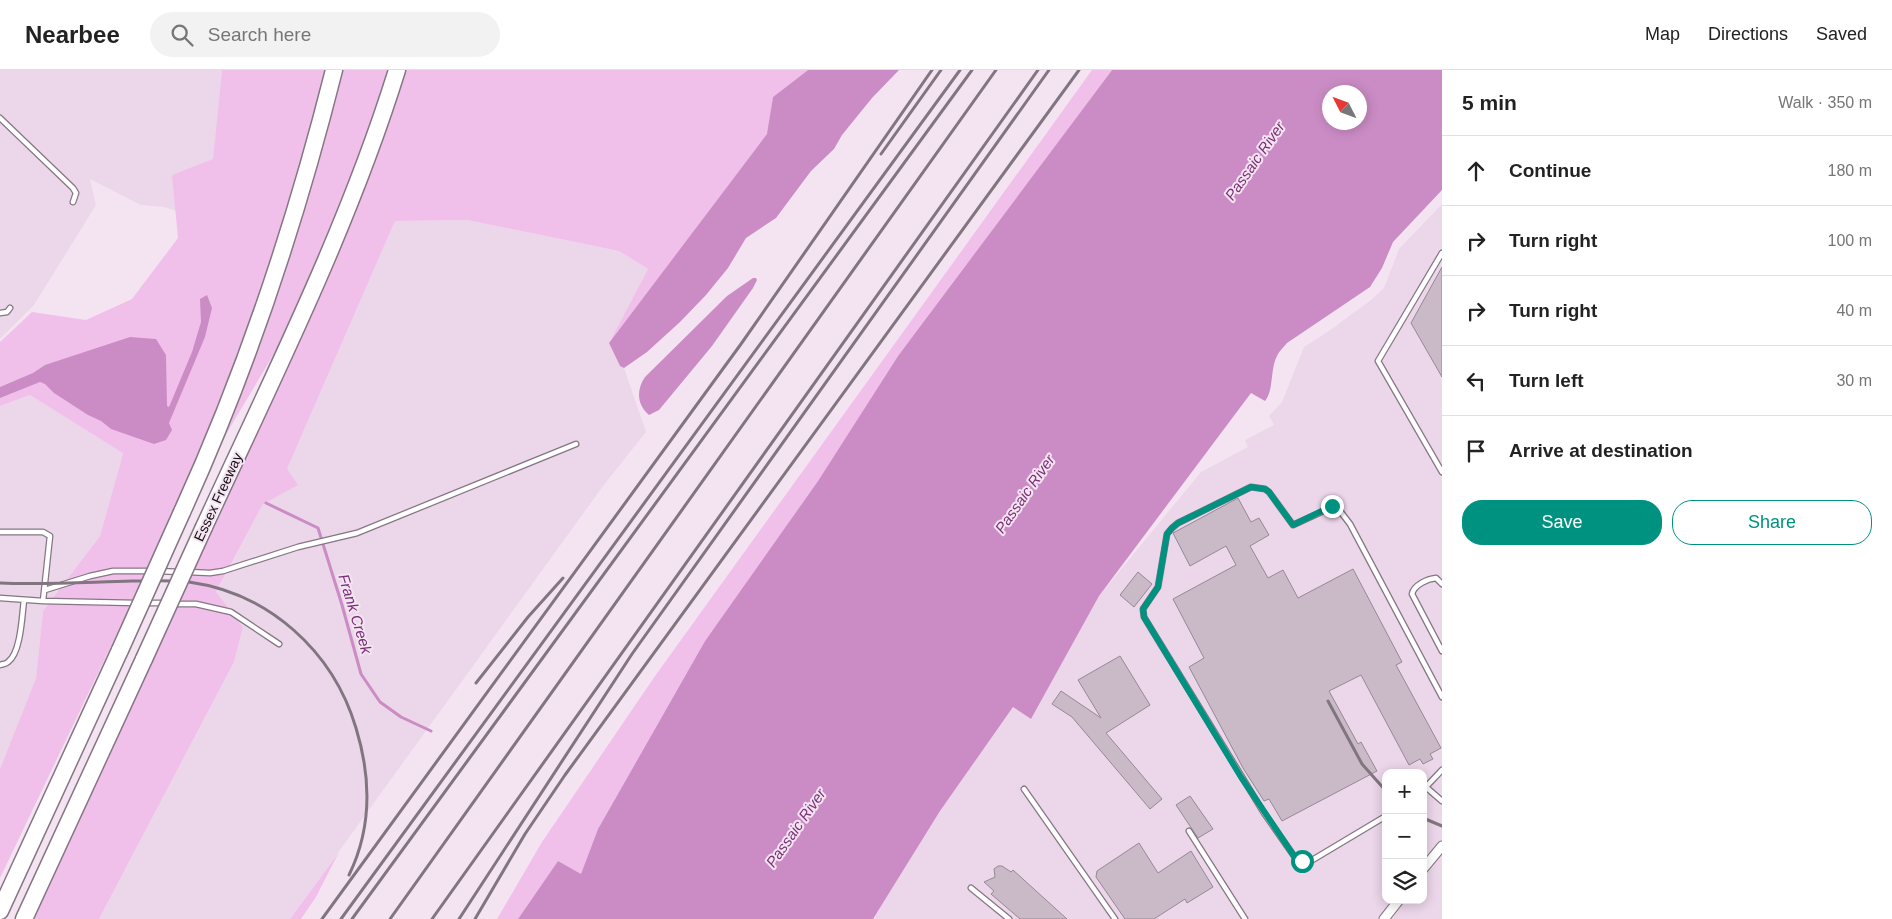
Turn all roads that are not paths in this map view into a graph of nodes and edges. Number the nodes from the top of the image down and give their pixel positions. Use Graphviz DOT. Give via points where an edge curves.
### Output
graph roads {
  1 [pos="334,70"];
  2 [pos="397,70"];
  3 [pos="0,118"];
  4 [pos="73,202"];
  5 [pos="1442,253"];
  6 [pos="10,308"];
  7 [pos="0,313"];
  8 [pos="576,444"];
  9 [pos="1442,472"];
  10 [pos="0,532"];
  11 [pos="1442,584"];
  12 [pos="45,590"];
  13 [pos="0,598"];
  14 [pos="24,600"];
  15 [pos="44,601"];
  16 [pos="279,644"];
  17 [pos="1442,651"];
  18 [pos="0,665"];
  19 [pos="1442,697"];
  20 [pos="1442,770"];
  21 [pos="1427,787"];
  22 [pos="1024,789"];
  23 [pos="1427,790"];
  24 [pos="1442,801"];
  25 [pos="1382,818"];
  26 [pos="1189,830"];
  27 [pos="1442,846"];
  28 [pos="1427,865"];
  29 [pos="971,888"];
  30 [pos="1396,904"];
  31 [pos="0,910"];
  32 [pos="24,919"];
  33 [pos="1009,919"];
  34 [pos="1115,919"];
  35 [pos="1245,919"];
  36 [pos="1384,919"];
  1 -- 31 [label="highway, Essex Freeway, bridge" via="307,173 225,415"];
  2 -- 32 [label="highway, Essex Freeway, bridge" via="340,228"];
  3 -- 4 [label="lane" via="73,188 76,193"];
  5 -- 9 [label="lane" via="1378,361"];
  6 -- 7 [label="lane"];
  8 -- 12 [label="lane" via="357,533 298,547 239,567 210,573 113,571"];
  10 -- 12 [label="lane" via="43,532 50,536"];
  11 -- 17 [label="lane" via="1432,578 1415,587 1412,594"];
  12 -- 15 [label="lane"];
  13 -- 14 [label="lane"];
  14 -- 15 [label="lane"];
  14 -- 18 [label="lane" via="15,653 8,662"];
  15 -- 16 [label="lane" via="196,604 231,612"];
  19 -- 25 [label="lane" via="1350,524 1332,506 1293,525 1269,492 1251,487 1178,523 1167,534 1158,587 1143,609 1144,617 1241,777 1294,856 1309,862"];
  20 -- 21 [label="lane"];
  22 -- 34 [label="lane"];
  23 -- 24 [label="lane"];
  26 -- 35 [label="lane"];
  27 -- 28 [label="street"];
  29 -- 33 [label="lane"];
  30 -- 36 [label="street"];
}
